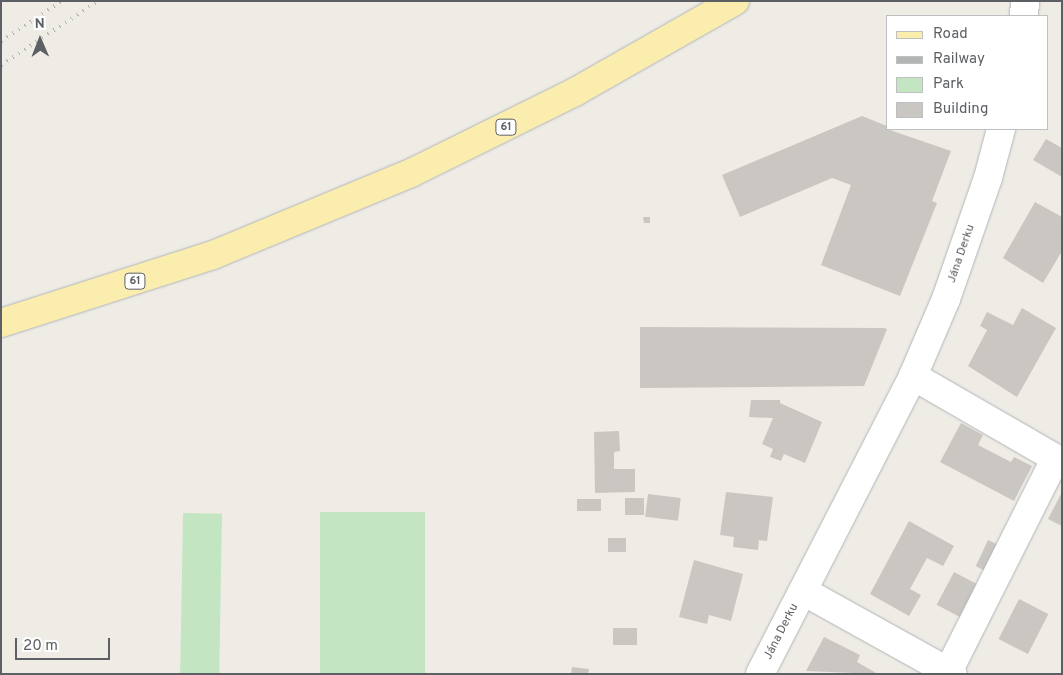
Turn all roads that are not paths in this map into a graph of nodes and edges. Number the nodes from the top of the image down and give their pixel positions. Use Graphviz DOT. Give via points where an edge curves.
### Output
graph roads {
  1 [pos="735,1"];
  2 [pos="1025,1"];
  3 [pos="1024,15"];
  4 [pos="1000,130"];
  5 [pos="1,323"];
  6 [pos="914,376"];
  7 [pos="1059,460"];
  8 [pos="803,591"];
  9 [pos="949,673"];
  10 [pos="760,674"];
  1 -- 5 [label="main road, 61" via="575,92 376,189 213,255"];
  2 -- 3 [label="street"];
  4 -- 6 [label="street, Jána Derku" via="988,178 946,299"];
  6 -- 7 [label="street, Jána Derku"];
  6 -- 8 [label="street, Jána Derku"];
  7 -- 9 [label="street, Jána Derku"];
  8 -- 9 [label="street, Jána Derku"];
  8 -- 10 [label="street, Jána Derku"];
}
